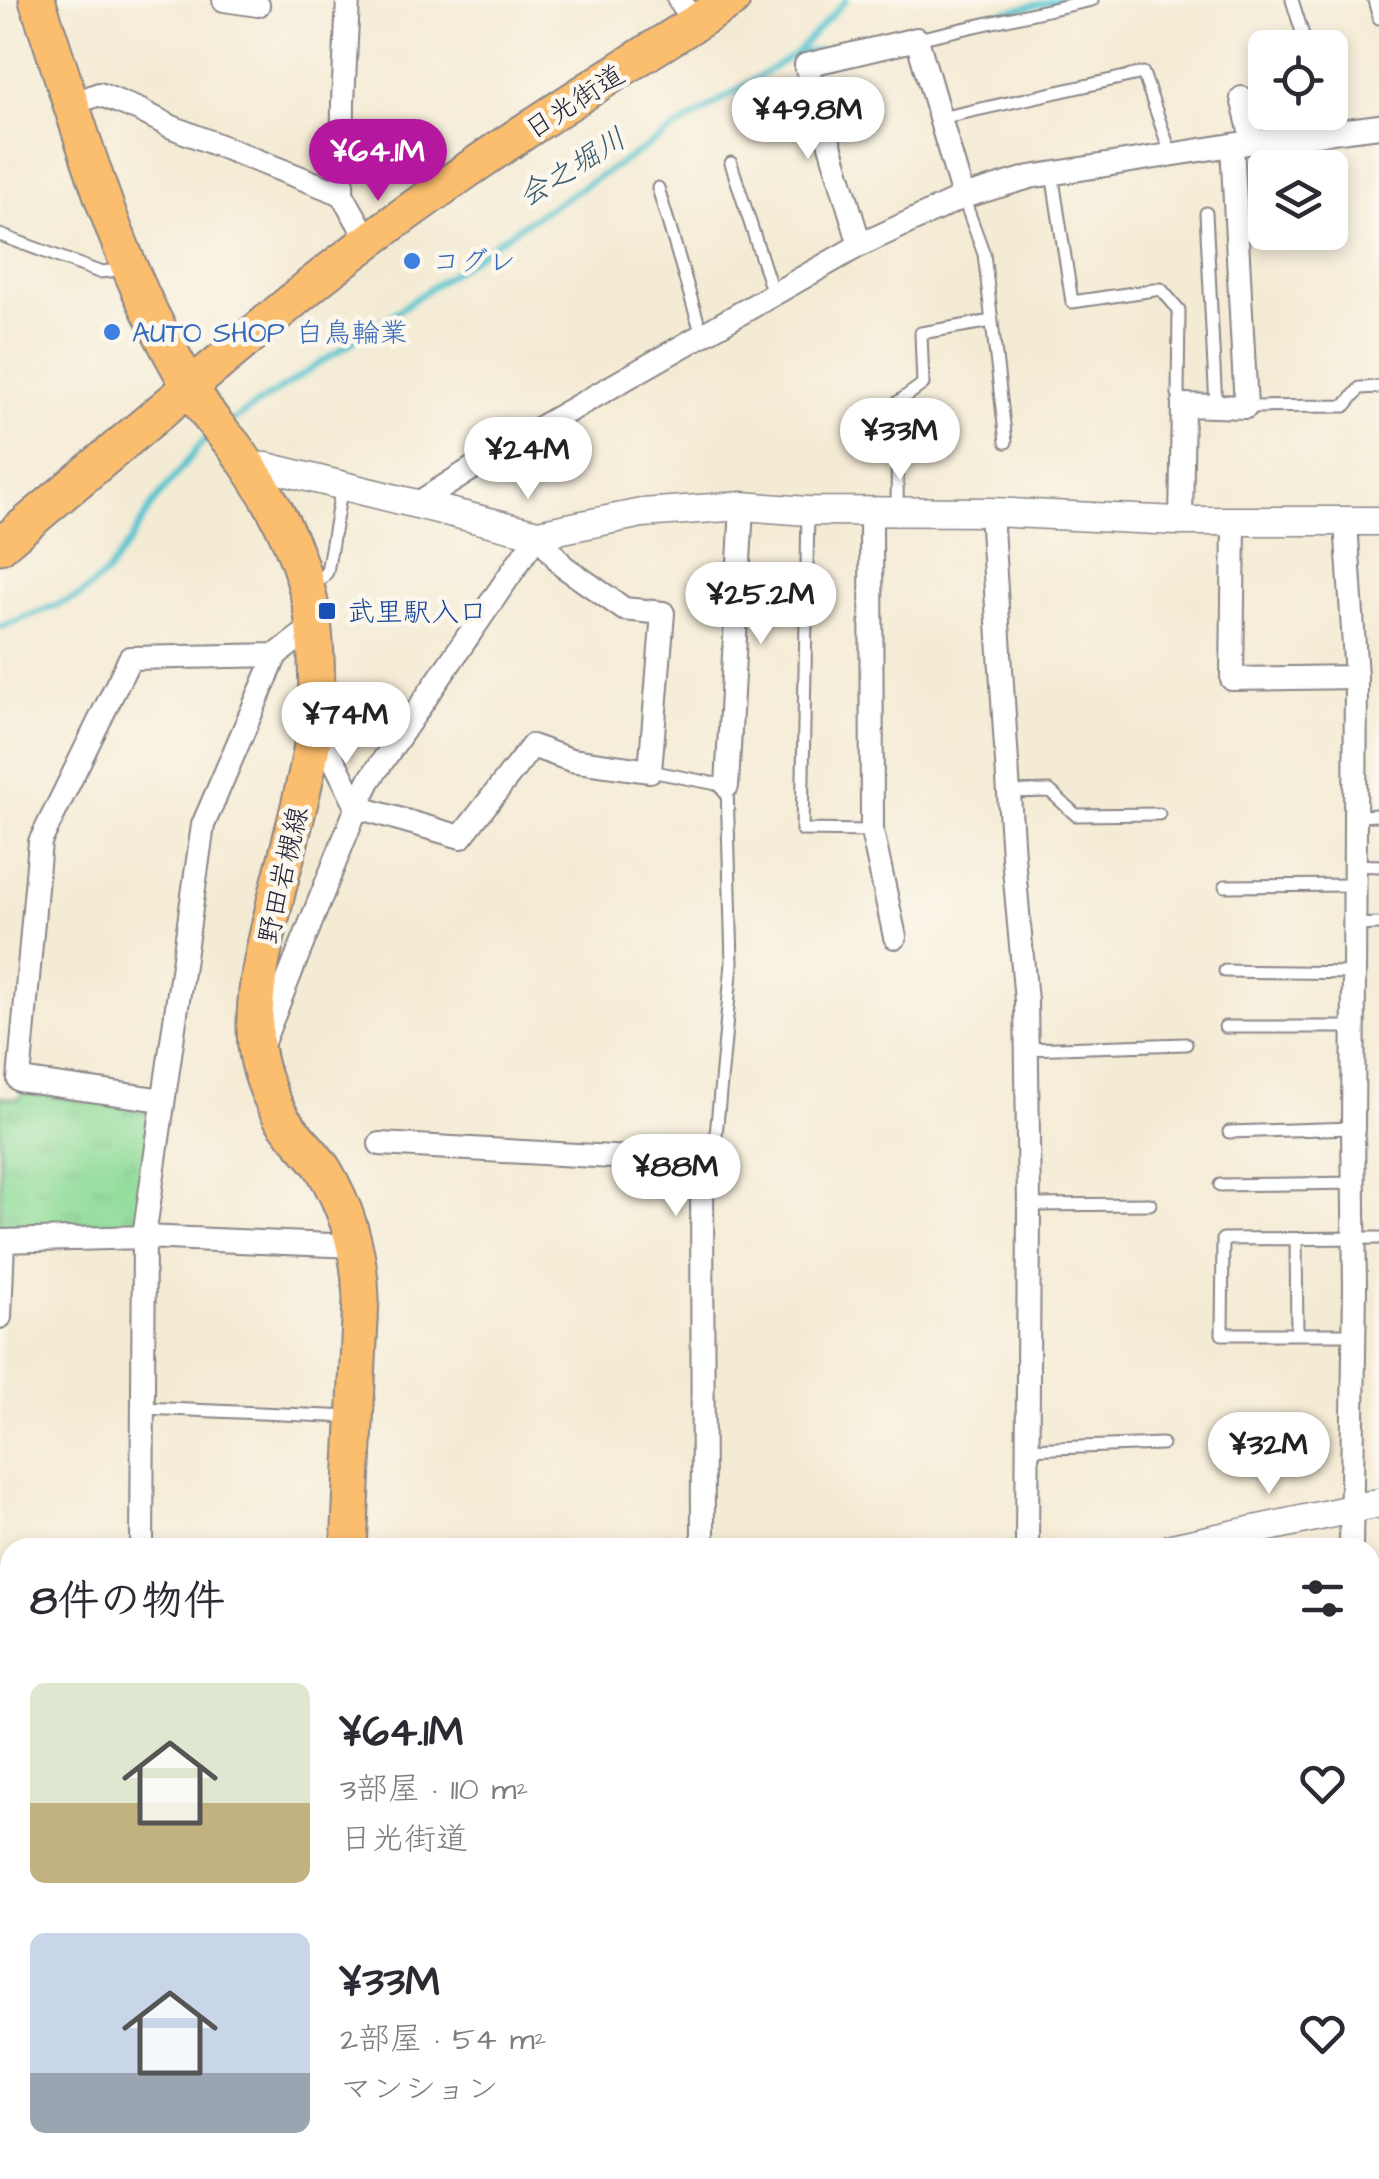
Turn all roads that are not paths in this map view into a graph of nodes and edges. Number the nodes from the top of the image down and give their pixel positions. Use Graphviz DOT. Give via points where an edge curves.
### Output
graph roads {
  1 [pos="37,0"];
  2 [pos="224,0"];
  3 [pos="348,0"];
  4 [pos="732,0"];
  5 [pos="1092,0"];
  6 [pos="1292,0"];
  7 [pos="1374,0"];
  8 [pos="258,5"];
  9 [pos="688,11"];
  10 [pos="1379,18"];
  11 [pos="1301,30"];
  12 [pos="917,39"];
  13 [pos="1242,98"];
  14 [pos="73,104"];
  15 [pos="940,118"];
  16 [pos="1348,124"];
  17 [pos="1379,126"];
  18 [pos="1300,130"];
  19 [pos="1243,143"];
  20 [pos="1170,154"];
  21 [pos="731,163"];
  22 [pos="1052,173"];
  23 [pos="658,188"];
  24 [pos="342,194"];
  25 [pos="964,197"];
  26 [pos="1206,213"];
  27 [pos="0,235"];
  28 [pos="368,240"];
  29 [pos="860,245"];
  30 [pos="129,263"];
  31 [pos="774,294"];
  32 [pos="992,321"];
  33 [pos="702,335"];
  34 [pos="191,386"];
  35 [pos="1379,387"];
  36 [pos="1183,405"];
  37 [pos="1216,406"];
  38 [pos="1246,407"];
  39 [pos="1006,442"];
  40 [pos="231,443"];
  41 [pos="342,485"];
  42 [pos="418,503"];
  43 [pos="742,506"];
  44 [pos="808,511"];
  45 [pos="884,512"];
  46 [pos="991,512"];
  47 [pos="1182,521"];
  48 [pos="1234,521"];
  49 [pos="1379,521"];
  50 [pos="1346,522"];
  51 [pos="538,534"];
  52 [pos="0,546"];
  53 [pos="311,611"];
  54 [pos="276,655"];
  55 [pos="1356,677"];
  56 [pos="314,719"];
  57 [pos="650,771"];
  58 [pos="727,786"];
  59 [pos="1009,792"];
  60 [pos="357,807"];
  61 [pos="1159,814"];
  62 [pos="1379,815"];
  63 [pos="1355,816"];
  64 [pos="872,831"];
  65 [pos="1379,866"];
  66 [pos="1355,875"];
  67 [pos="1226,886"];
  68 [pos="1379,924"];
  69 [pos="1354,925"];
  70 [pos="895,938"];
  71 [pos="1225,972"];
  72 [pos="1354,973"];
  73 [pos="1225,1027"];
  74 [pos="1354,1027"];
  75 [pos="1186,1044"];
  76 [pos="1026,1048"];
  77 [pos="258,1055"];
  78 [pos="163,1100"];
  79 [pos="1353,1128"];
  80 [pos="1228,1132"];
  81 [pos="380,1144"];
  82 [pos="702,1162"];
  83 [pos="1354,1183"];
  84 [pos="1220,1186"];
  85 [pos="1028,1204"];
  86 [pos="1150,1204"];
  87 [pos="144,1237"];
  88 [pos="1296,1238"];
  89 [pos="1355,1238"];
  90 [pos="1379,1238"];
  91 [pos="2,1241"];
  92 [pos="355,1246"];
  93 [pos="1367,1288"];
  94 [pos="0,1317"];
  95 [pos="1297,1334"];
  96 [pos="1353,1334"];
  97 [pos="143,1408"];
  98 [pos="356,1418"];
  99 [pos="1162,1444"];
  100 [pos="1026,1450"];
  101 [pos="1366,1506"];
  102 [pos="142,1538"];
  103 [pos="350,1538"];
  104 [pos="702,1538"];
  105 [pos="1026,1538"];
  106 [pos="1218,1538"];
  107 [pos="1355,1538"];
  1 -- 14 [label="main road, 野田岩槻線"];
  2 -- 8 [label="street"];
  3 -- 24 [label="street"];
  4 -- 9 [label="main road, 日光街道"];
  5 -- 12 [label="lane"];
  6 -- 11 [label="lane"];
  7 -- 10 [label="lane"];
  9 -- 28 [label="main road, 日光街道"];
  12 -- 15 [label="street"];
  12 -- 29 [label="street" via="806,65"];
  13 -- 19 [label="street"];
  14 -- 24 [label="street" via="100,94"];
  14 -- 30 [label="main road, 野田岩槻線"];
  15 -- 20 [label="lane" via="1142,72"];
  15 -- 25 [label="street"];
  16 -- 17 [label="street"];
  18 -- 19 [label="street"];
  19 -- 20 [label="street"];
  19 -- 38 [label="street"];
  20 -- 22 [label="street"];
  21 -- 31 [label="lane"];
  22 -- 25 [label="street"];
  22 -- 36 [label="lane" via="1072,302 1161,289 1178,310"];
  23 -- 33 [label="lane"];
  24 -- 28 [label="street"];
  25 -- 29 [label="street"];
  25 -- 32 [label="lane" via="984,254"];
  26 -- 37 [label="lane"];
  27 -- 30 [label="lane" via="98,272"];
  28 -- 34 [label="main road, 日光街道"];
  29 -- 31 [label="street"];
  30 -- 34 [label="main road, 野田岩槻線"];
  31 -- 33 [label="street"];
  32 -- 39 [label="lane"];
  32 -- 45 [label="lane" via="921,333 923,384 898,402"];
  33 -- 42 [label="street"];
  34 -- 40 [label="main road, 野田岩槻線"];
  34 -- 52 [label="main road, 日光街道"];
  35 -- 38 [label="lane" via="1360,388 1345,406"];
  36 -- 37 [label="street"];
  36 -- 47 [label="street"];
  37 -- 38 [label="street"];
  40 -- 41 [label="street" via="267,467"];
  40 -- 53 [label="main road, 野田岩槻線" via="291,541"];
  41 -- 42 [label="street"];
  41 -- 53 [label="lane" via="327,572"];
  42 -- 51 [label="street"];
  43 -- 44 [label="street"];
  43 -- 51 [label="street" via="642,513"];
  43 -- 58 [label="street"];
  44 -- 45 [label="street"];
  44 -- 64 [label="lane" via="802,830"];
  45 -- 46 [label="street"];
  45 -- 64 [label="street"];
  46 -- 47 [label="street"];
  46 -- 59 [label="street"];
  47 -- 48 [label="street"];
  48 -- 50 [label="street"];
  48 -- 55 [label="street" via="1232,679"];
  49 -- 50 [label="street"];
  50 -- 55 [label="street"];
  51 -- 57 [label="street" via="563,566 624,609 662,613"];
  51 -- 60 [label="street"];
  53 -- 54 [label="street"];
  53 -- 56 [label="main road, 野田岩槻線"];
  54 -- 78 [label="street" via="203,825"];
  54 -- 78 [label="street" via="130,658 40,842 19,1080"];
  55 -- 63 [label="street"];
  56 -- 60 [label="street"];
  56 -- 77 [label="main road, 野田岩槻線" via="259,969"];
  57 -- 58 [label="lane"];
  57 -- 60 [label="street" via="572,760 532,746 460,836"];
  58 -- 82 [label="lane" via="732,963 714,1157"];
  59 -- 61 [label="lane" via="1050,791 1076,815"];
  59 -- 76 [label="street"];
  60 -- 77 [label="street"];
  62 -- 63 [label="lane"];
  63 -- 66 [label="street"];
  64 -- 70 [label="street"];
  65 -- 66 [label="lane"];
  66 -- 67 [label="lane"];
  66 -- 69 [label="street"];
  68 -- 69 [label="lane"];
  69 -- 72 [label="street"];
  71 -- 72 [label="lane"];
  72 -- 74 [label="street"];
  73 -- 74 [label="lane"];
  74 -- 79 [label="street"];
  75 -- 76 [label="lane"];
  76 -- 85 [label="street"];
  77 -- 92 [label="main road, 野田岩槻線" via="282,1118 323,1169"];
  78 -- 87 [label="street"];
  79 -- 80 [label="lane"];
  79 -- 83 [label="street"];
  81 -- 82 [label="street"];
  82 -- 104 [label="street"];
  83 -- 84 [label="lane"];
  83 -- 89 [label="street"];
  85 -- 86 [label="lane"];
  85 -- 100 [label="street"];
  87 -- 91 [label="street"];
  87 -- 92 [label="street"];
  87 -- 97 [label="street"];
  88 -- 89 [label="lane"];
  88 -- 95 [label="lane"];
  88 -- 95 [label="lane" via="1223,1239 1222,1334"];
  89 -- 90 [label="lane"];
  89 -- 93 [label="street"];
  91 -- 94 [label="street"];
  92 -- 98 [label="main road, 野田岩槻線" via="361,1299"];
  93 -- 96 [label="street"];
  95 -- 96 [label="lane"];
  96 -- 101 [label="street"];
  97 -- 98 [label="lane"];
  97 -- 102 [label="street"];
  98 -- 103 [label="main road, 野田岩槻線"];
  99 -- 100 [label="lane"];
  100 -- 105 [label="street"];
  101 -- 106 [label="street"];
  101 -- 107 [label="street"];
}
